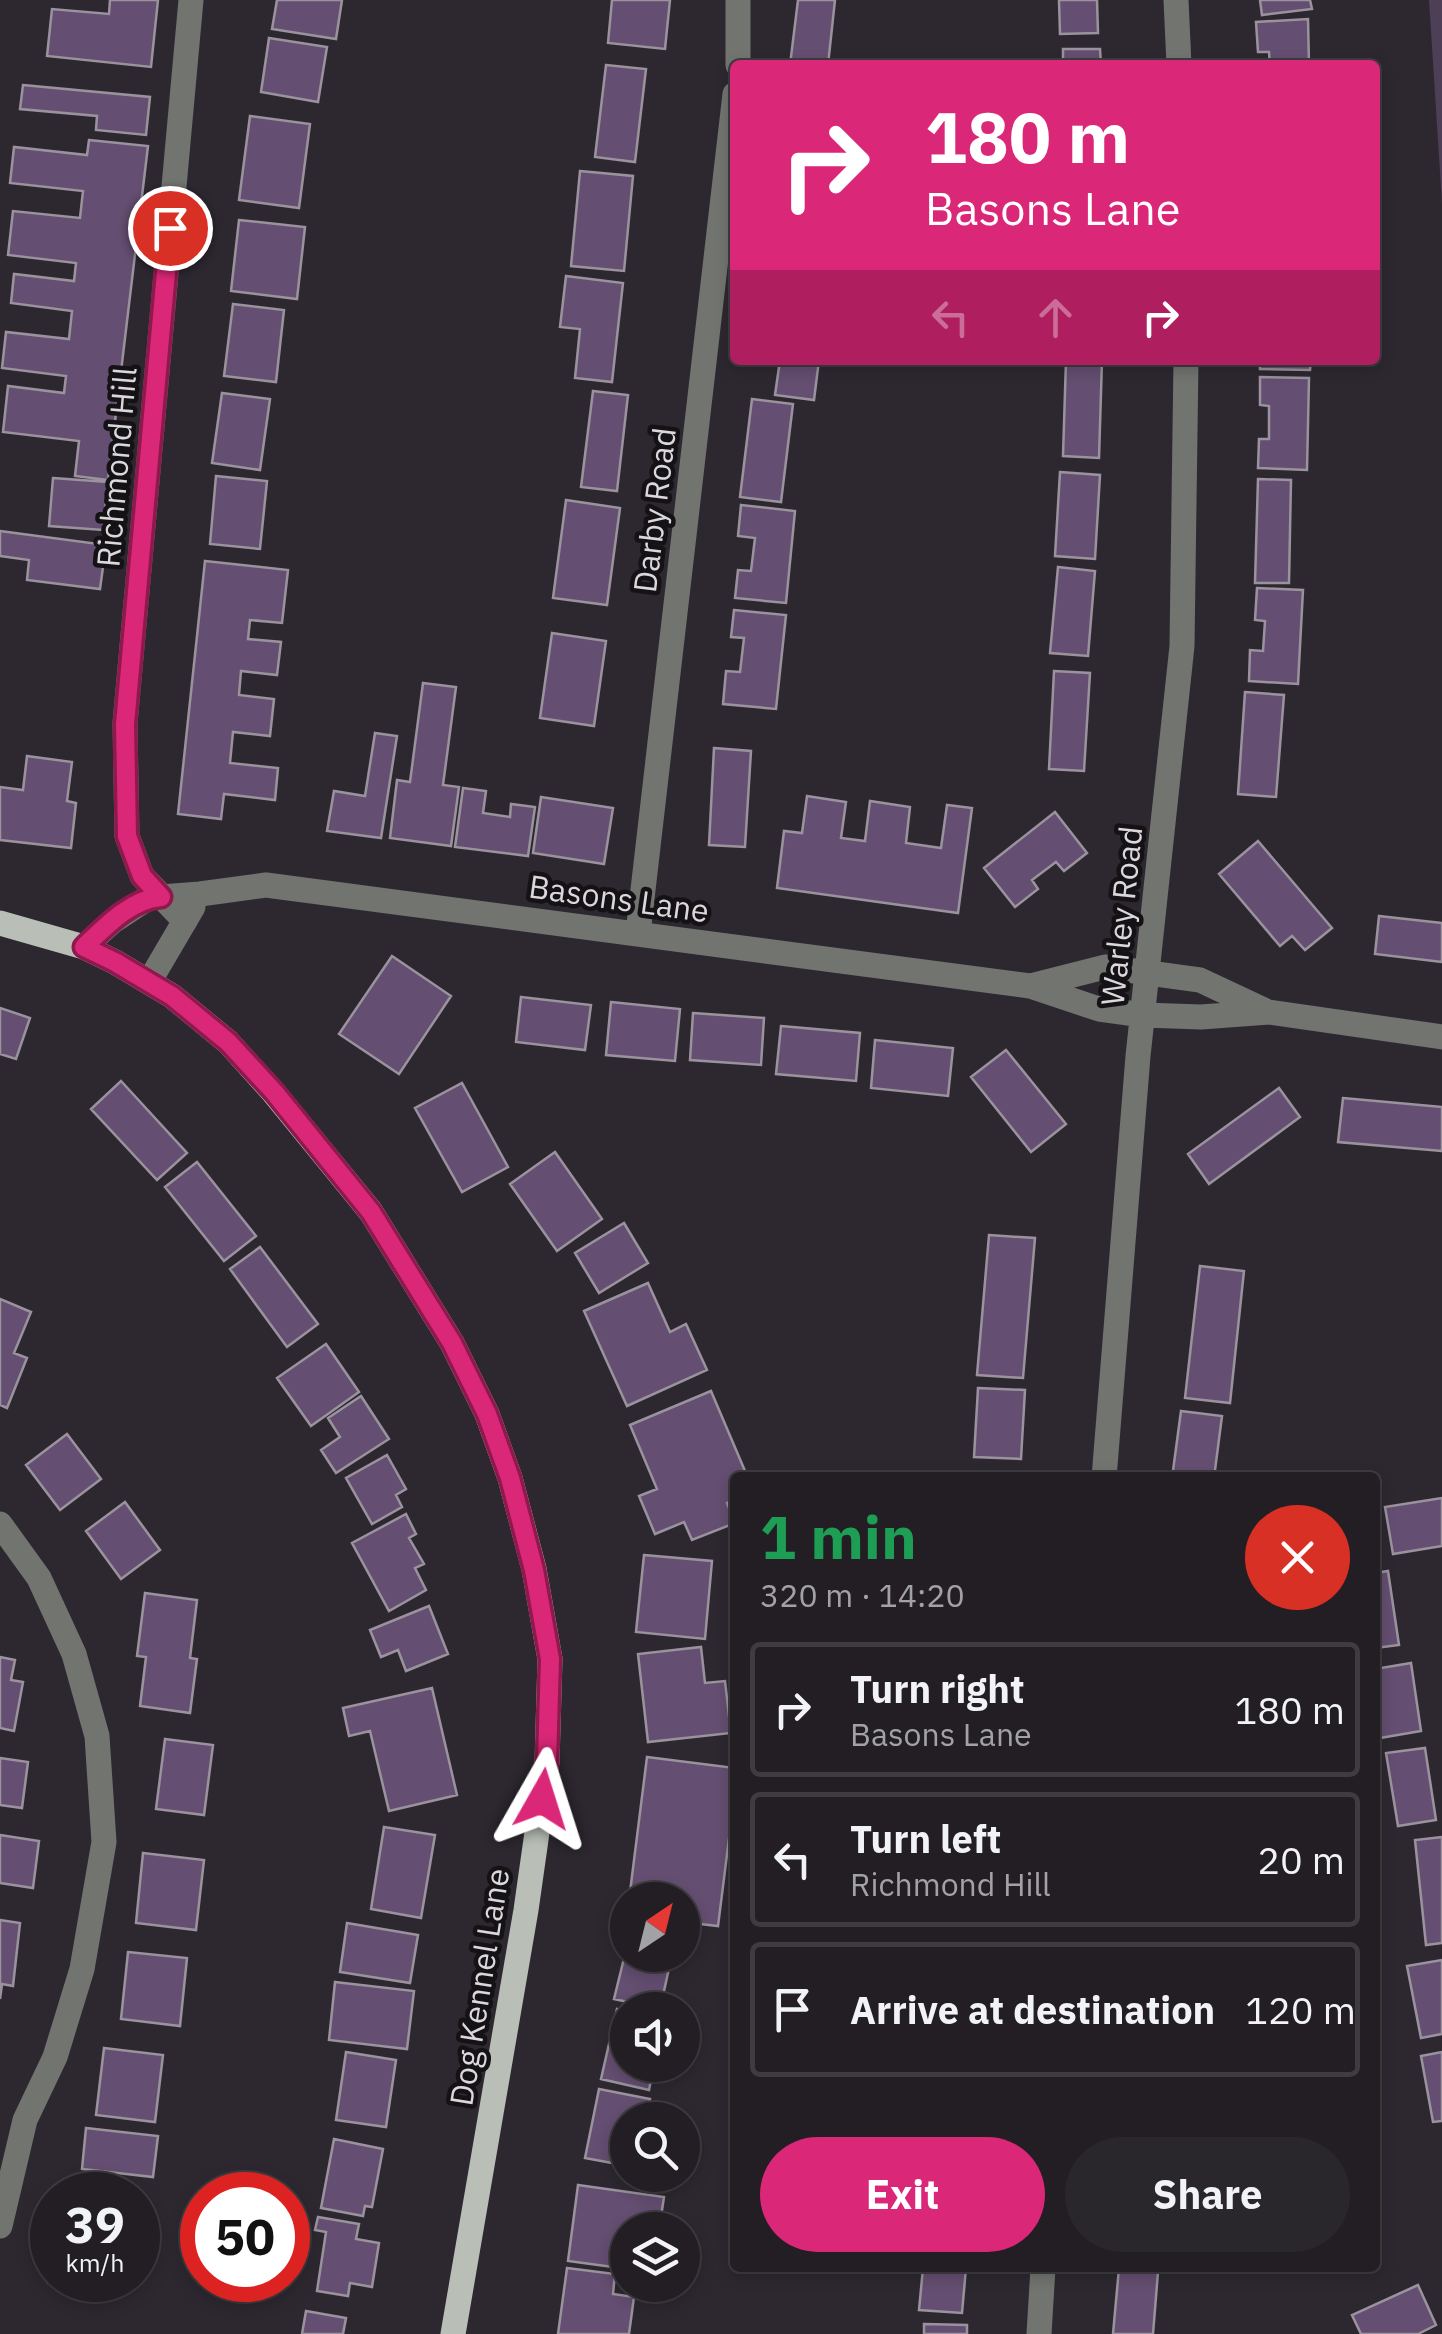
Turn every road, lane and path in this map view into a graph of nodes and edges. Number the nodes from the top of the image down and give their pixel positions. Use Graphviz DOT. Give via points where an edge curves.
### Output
graph roads {
  1 [pos="191,0"];
  2 [pos="738,0"];
  3 [pos="1176,0"];
  4 [pos="738,60"];
  5 [pos="1179,60"];
  6 [pos="730,137"];
  7 [pos="1186,365"];
  8 [pos="200,894"];
  9 [pos="161,897"];
  10 [pos="185,922"];
  11 [pos="0,923"];
  12 [pos="638,933"];
  13 [pos="84,947"];
  14 [pos="1148,972"];
  15 [pos="150,982"];
  16 [pos="1030,986"];
  17 [pos="1269,1012"];
  18 [pos="1142,1015"];
  19 [pos="1442,1037"];
  20 [pos="1104,1472"];
  21 [pos="0,1524"];
  22 [pos="12,2117"];
  23 [pos="0,2226"];
  24 [pos="1042,2272"];
  25 [pos="453,2334"];
  26 [pos="1039,2334"];
  1 -- 9 [label="street, Richmond Hill" via="125,724 127,836 142,876"];
  2 -- 4 [label="street"];
  3 -- 5 [label="street"];
  6 -- 12 [label="street, Darby Road"];
  7 -- 14 [label="street, Warley Road" via="1182,646"];
  8 -- 9 [label="street, Basons Lane"];
  8 -- 10 [label="street"];
  8 -- 12 [label="street, Basons Lane" via="266,885"];
  9 -- 10 [label="street, Richmond Hill"];
  9 -- 13 [label="street, Basons Lane" via="113,920"];
  10 -- 15 [label="street"];
  11 -- 13 [label="main road, Dog Kennel Lane"];
  12 -- 16 [label="street, Basons Lane"];
  13 -- 15 [label="main road, Dog Kennel Lane"];
  14 -- 16 [label="street, Basons Lane" via="1105,967"];
  14 -- 17 [label="street, Basons Lane" via="1200,980"];
  14 -- 18 [label="street, Warley Road"];
  15 -- 25 [label="main road, Dog Kennel Lane" via="228,1042 371,1212 452,1343 487,1414 534,1570 550,1659 547,1762"];
  16 -- 18 [label="street, Basons Lane"];
  17 -- 18 [label="street, Basons Lane"];
  17 -- 19 [label="street, Basons Lane"];
  18 -- 20 [label="street, Warley Road"];
  21 -- 22 [label="street" via="39,1578 74,1654 96,1736 104,1842 82,1969 54,2057"];
  22 -- 23 [label="street"];
  24 -- 26 [label="street"];
}
